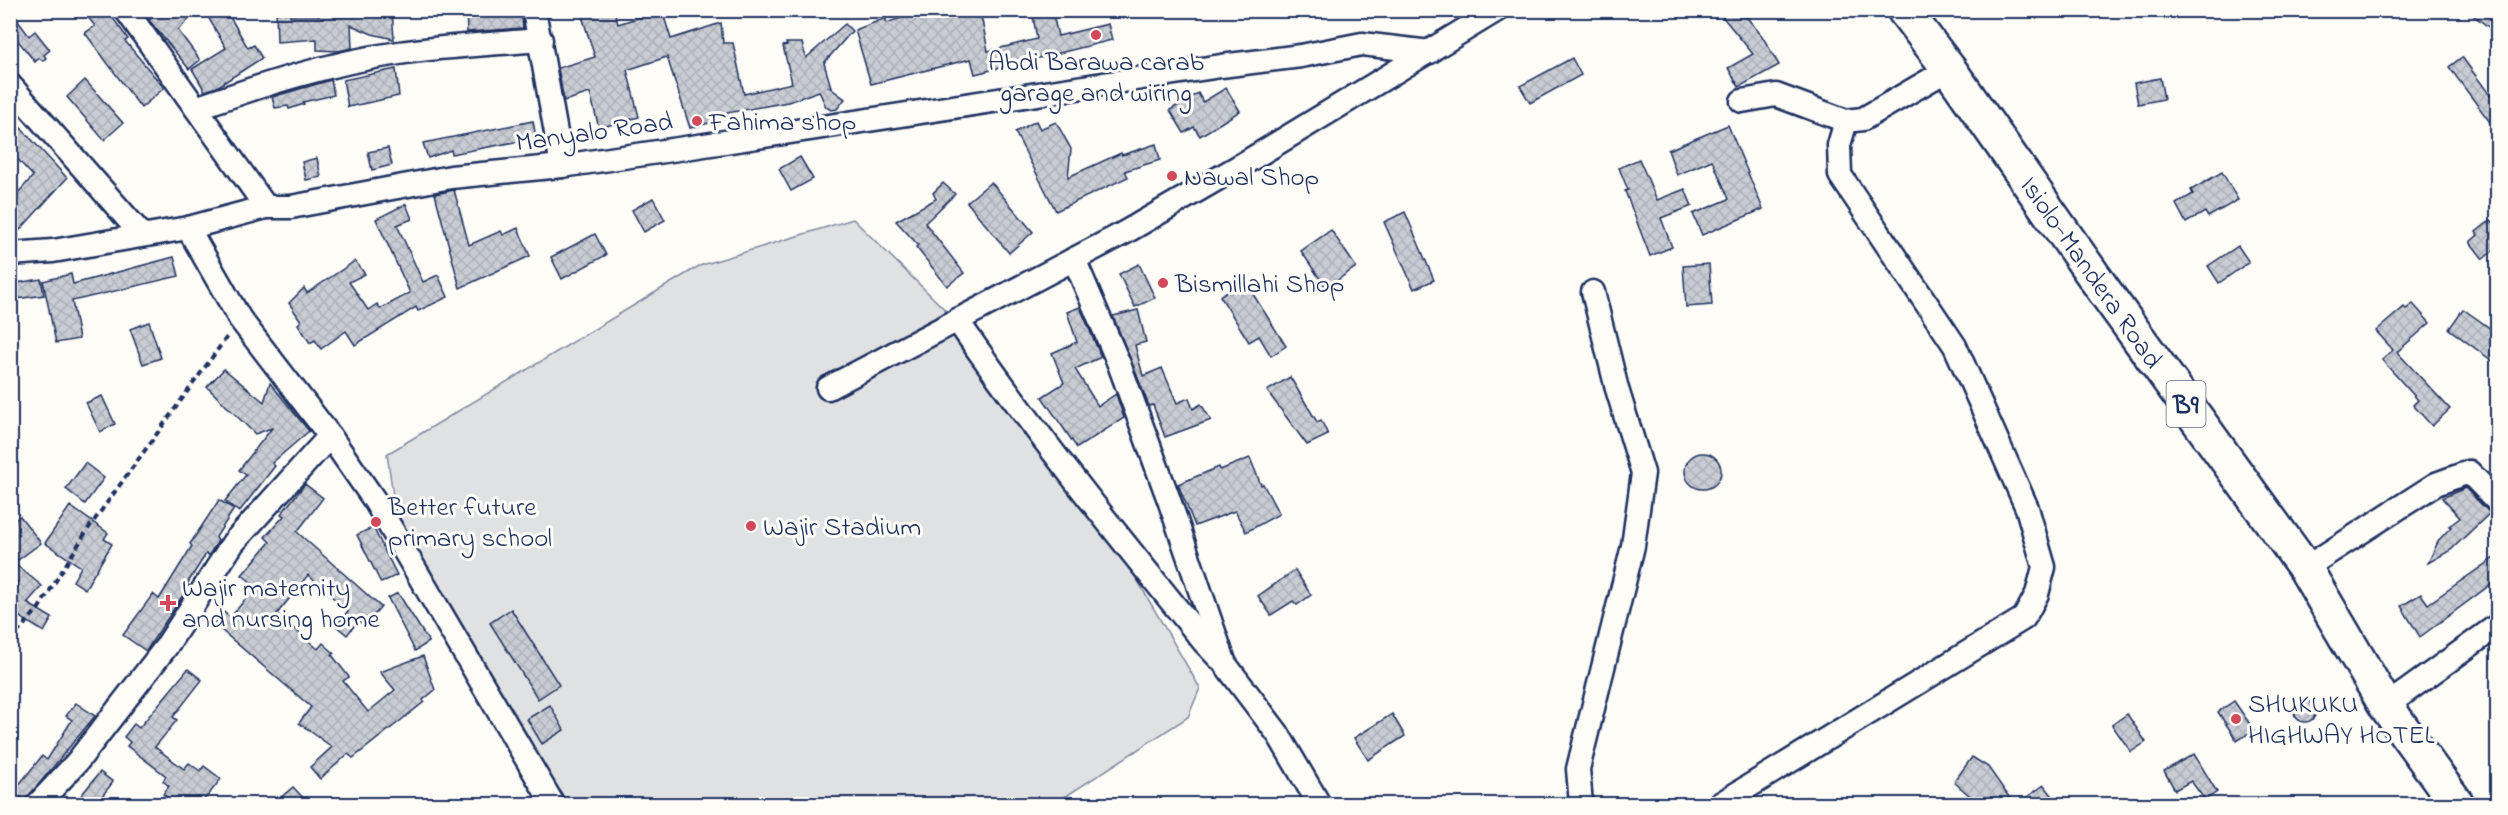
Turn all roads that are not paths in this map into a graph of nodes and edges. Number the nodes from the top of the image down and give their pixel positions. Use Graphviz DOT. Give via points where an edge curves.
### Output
graph roads {
  1 [pos="126,10"];
  2 [pos="534,10"];
  3 [pos="1497,10"];
  4 [pos="1904,10"];
  5 [pos="541,40"];
  6 [pos="1430,52"];
  7 [pos="1949,69"];
  8 [pos="10,85"];
  9 [pos="1742,101"];
  10 [pos="196,108"];
  11 [pos="1846,121"];
  12 [pos="562,166"];
  13 [pos="266,207"];
  14 [pos="188,228"];
  15 [pos="142,235"];
  16 [pos="10,254"];
  17 [pos="1074,259"];
  18 [pos="1593,292"];
  19 [pos="957,320"];
  20 [pos="828,388"];
  21 [pos="330,436"];
  22 [pos="2497,502"];
  23 [pos="2305,568"];
  24 [pos="2498,625"];
  25 [pos="1225,664"];
  26 [pos="2386,706"];
  27 [pos="38,804"];
  28 [pos="553,804"];
  29 [pos="1319,804"];
  30 [pos="1581,804"];
  31 [pos="1720,804"];
  32 [pos="2457,804"];
  1 -- 10 [label="street"];
  2 -- 5 [label="street"];
  3 -- 6 [label="street"];
  4 -- 7 [label="highway, Isiolo-Mandera Road / B9"];
  5 -- 10 [label="street" via="399,53 321,68"];
  5 -- 12 [label="street"];
  6 -- 12 [label="street, Manyalo Road" via="1362,44"];
  6 -- 17 [label="street" via="1223,176"];
  7 -- 11 [label="street" via="1863,119"];
  7 -- 23 [label="highway, Isiolo-Mandera Road / B9"];
  8 -- 15 [label="street"];
  9 -- 11 [label="street" via="1776,95"];
  10 -- 13 [label="street"];
  11 -- 31 [label="street" via="1839,145 1840,175 1954,346 2027,508 2044,567 2037,594 2024,618"];
  12 -- 13 [label="street, Manyalo Road" via="451,177 291,207"];
  13 -- 14 [label="street, Manyalo Road"];
  14 -- 15 [label="street, Manyalo Road"];
  14 -- 21 [label="street" via="240,319"];
  15 -- 16 [label="street, Manyalo Road" via="53,251"];
  17 -- 19 [label="street"];
  17 -- 25 [label="street" via="1123,375"];
  18 -- 30 [label="street" via="1643,473 1633,546 1578,769"];
  19 -- 20 [label="street"];
  19 -- 25 [label="street" via="1015,404 1096,509"];
  21 -- 27 [label="street" via="234,543 166,647 77,762"];
  21 -- 28 [label="street" via="375,501"];
  22 -- 23 [label="street" via="2469,472 2436,484"];
  23 -- 26 [label="highway, Isiolo-Mandera Road / B9"];
  24 -- 26 [label="street"];
  25 -- 29 [label="street" via="1278,735"];
  26 -- 32 [label="highway, Isiolo-Mandera Road / B9"];
}
